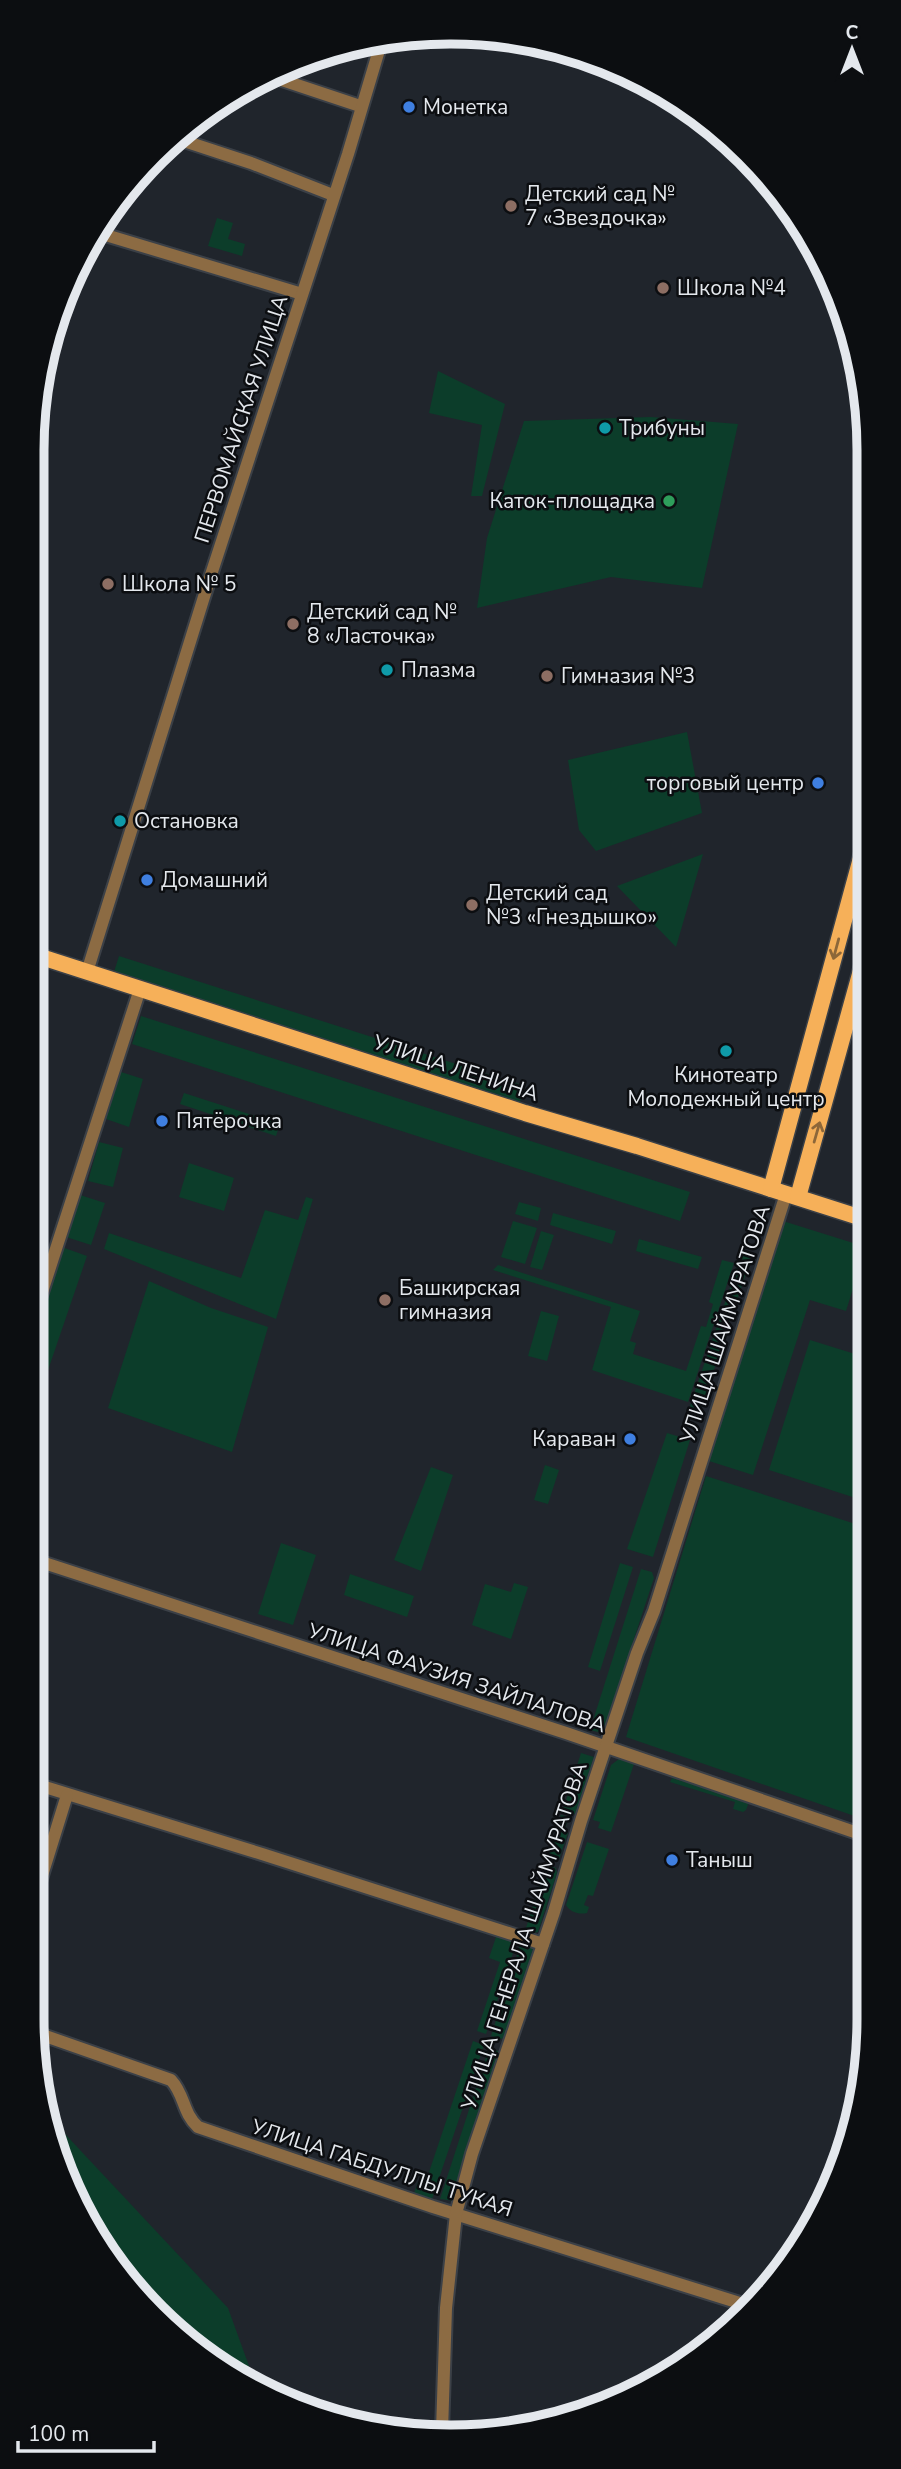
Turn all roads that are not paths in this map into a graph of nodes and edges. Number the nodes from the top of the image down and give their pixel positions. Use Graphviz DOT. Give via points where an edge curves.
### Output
graph roads {
  1 [pos="378,51"];
  2 [pos="284,80"];
  3 [pos="360,106"];
  4 [pos="186,142"];
  5 [pos="333,195"];
  6 [pos="109,236"];
  7 [pos="302,294"];
  8 [pos="857,873"];
  9 [pos="44,958"];
  10 [pos="87,972"];
  11 [pos="857,985"];
  12 [pos="139,989"];
  13 [pos="799,1090"];
  14 [pos="826,1097"];
  15 [pos="785,1193"];
  16 [pos="857,1216"];
  17 [pos="44,1286"];
  18 [pos="699,1465"];
  19 [pos="44,1563"];
  20 [pos="606,1747"];
  21 [pos="44,1787"];
  22 [pos="67,1795"];
  23 [pos="857,1834"];
  24 [pos="44,1869"];
  25 [pos="543,1944"];
  26 [pos="45,2036"];
  27 [pos="456,2214"];
  28 [pos="741,2303"];
  29 [pos="442,2425"];
  1 -- 3 [label="street, ПЕРВОМАЙСКАЯ УЛИЦА"];
  2 -- 3 [label="street"];
  3 -- 5 [label="street, ПЕРВОМАЙСКАЯ УЛИЦА"];
  4 -- 5 [label="street"];
  5 -- 7 [label="street, ПЕРВОМАЙСКАЯ УЛИЦА"];
  6 -- 7 [label="street"];
  7 -- 10 [label="street, ПЕРВОМАЙСКАЯ УЛИЦА"];
  8 -- 13 [label="main road, one-way"];
  9 -- 10 [label="main road, УЛИЦА ЛЕНИНА"];
  10 -- 12 [label="main road, УЛИЦА ЛЕНИНА"];
  11 -- 14 [label="main road"];
  12 -- 15 [label="main road, УЛИЦА ЛЕНИНА"];
  12 -- 17 [label="street"];
  13 -- 14 [label="main road"];
  13 -- 15 [label="main road"];
  15 -- 14 [label="main road, one-way"];
  15 -- 16 [label="main road, УЛИЦА ЛЕНИНА"];
  15 -- 18 [label="street, УЛИЦА ШАЙМУРАТОВА"];
  18 -- 20 [label="street, УЛИЦА ГЕНЕРАЛА ШАЙМУРАТОВА"];
  19 -- 20 [label="street, УЛИЦА ФАУЗИЯ ЗАЙЛАЛОВА"];
  20 -- 23 [label="street, УЛИЦА ФАУЗИЯ ЗАЙЛАЛОВА"];
  20 -- 25 [label="street, УЛИЦА ГЕНЕРАЛА ШАЙМУРАТОВА"];
  21 -- 22 [label="street"];
  22 -- 24 [label="street"];
  22 -- 25 [label="street"];
  25 -- 27 [label="street, УЛИЦА ГЕНЕРАЛА ШАЙМУРАТОВА"];
  26 -- 27 [label="street, УЛИЦА ГАБДУЛЛЫ ТУКАЯ" via="171,2080 179,2089 188,2118 198,2127"];
  27 -- 28 [label="street, УЛИЦА ГАБДУЛЛЫ ТУКАЯ"];
  27 -- 29 [label="street, УЛИЦА ГЕНЕРАЛА ШАЙМУРАТОВА" via="446,2308"];
}
